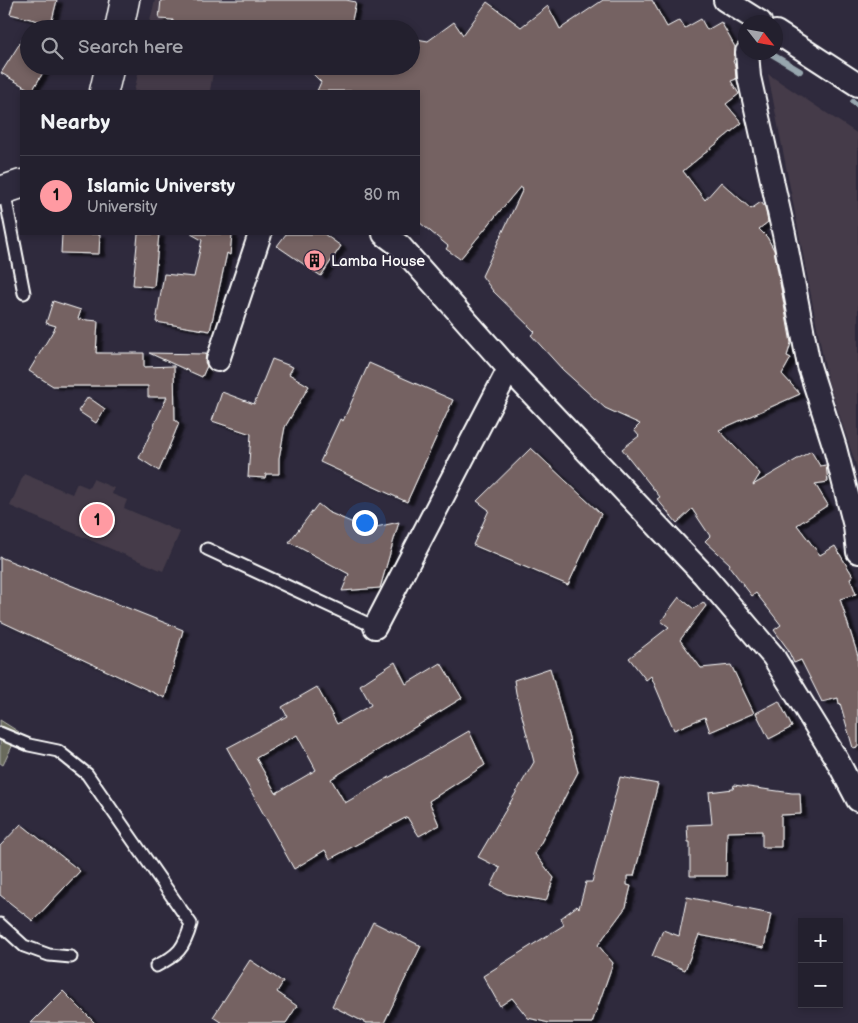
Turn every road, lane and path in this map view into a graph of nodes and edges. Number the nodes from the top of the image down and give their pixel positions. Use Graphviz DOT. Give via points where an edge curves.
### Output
graph roads {
  1 [pos="125,0"];
  2 [pos="725,0"];
  3 [pos="745,15"];
  4 [pos="121,20"];
  5 [pos="783,37"];
  6 [pos="748,60"];
  7 [pos="108,75"];
  8 [pos="858,85"];
  9 [pos="104,90"];
  10 [pos="8,188"];
  11 [pos="260,235"];
  12 [pos="385,235"];
  13 [pos="24,293"];
  14 [pos="218,360"];
  15 [pos="509,369"];
  16 [pos="207,550"];
  17 [pos="858,552"];
  18 [pos="375,627"];
  19 [pos="0,733"];
  20 [pos="858,800"];
  21 [pos="0,924"];
  22 [pos="71,957"];
  23 [pos="156,966"];
  1 -- 4 [label="street"];
  2 -- 3 [label="street"];
  5 -- 8 [label="street"];
  6 -- 17 [label="street" via="809,366 837,456 855,526"];
  7 -- 9 [label="street"];
  10 -- 13 [label="lane"];
  11 -- 14 [label="street"];
  12 -- 15 [label="street" via="400,246"];
  15 -- 18 [label="street"];
  15 -- 20 [label="street" via="704,575 773,656"];
  16 -- 18 [label="lane"];
  19 -- 23 [label="lane" via="28,745 58,751 87,774 191,924 186,941 173,957"];
  21 -- 22 [label="lane" via="24,946 49,955"];
}
